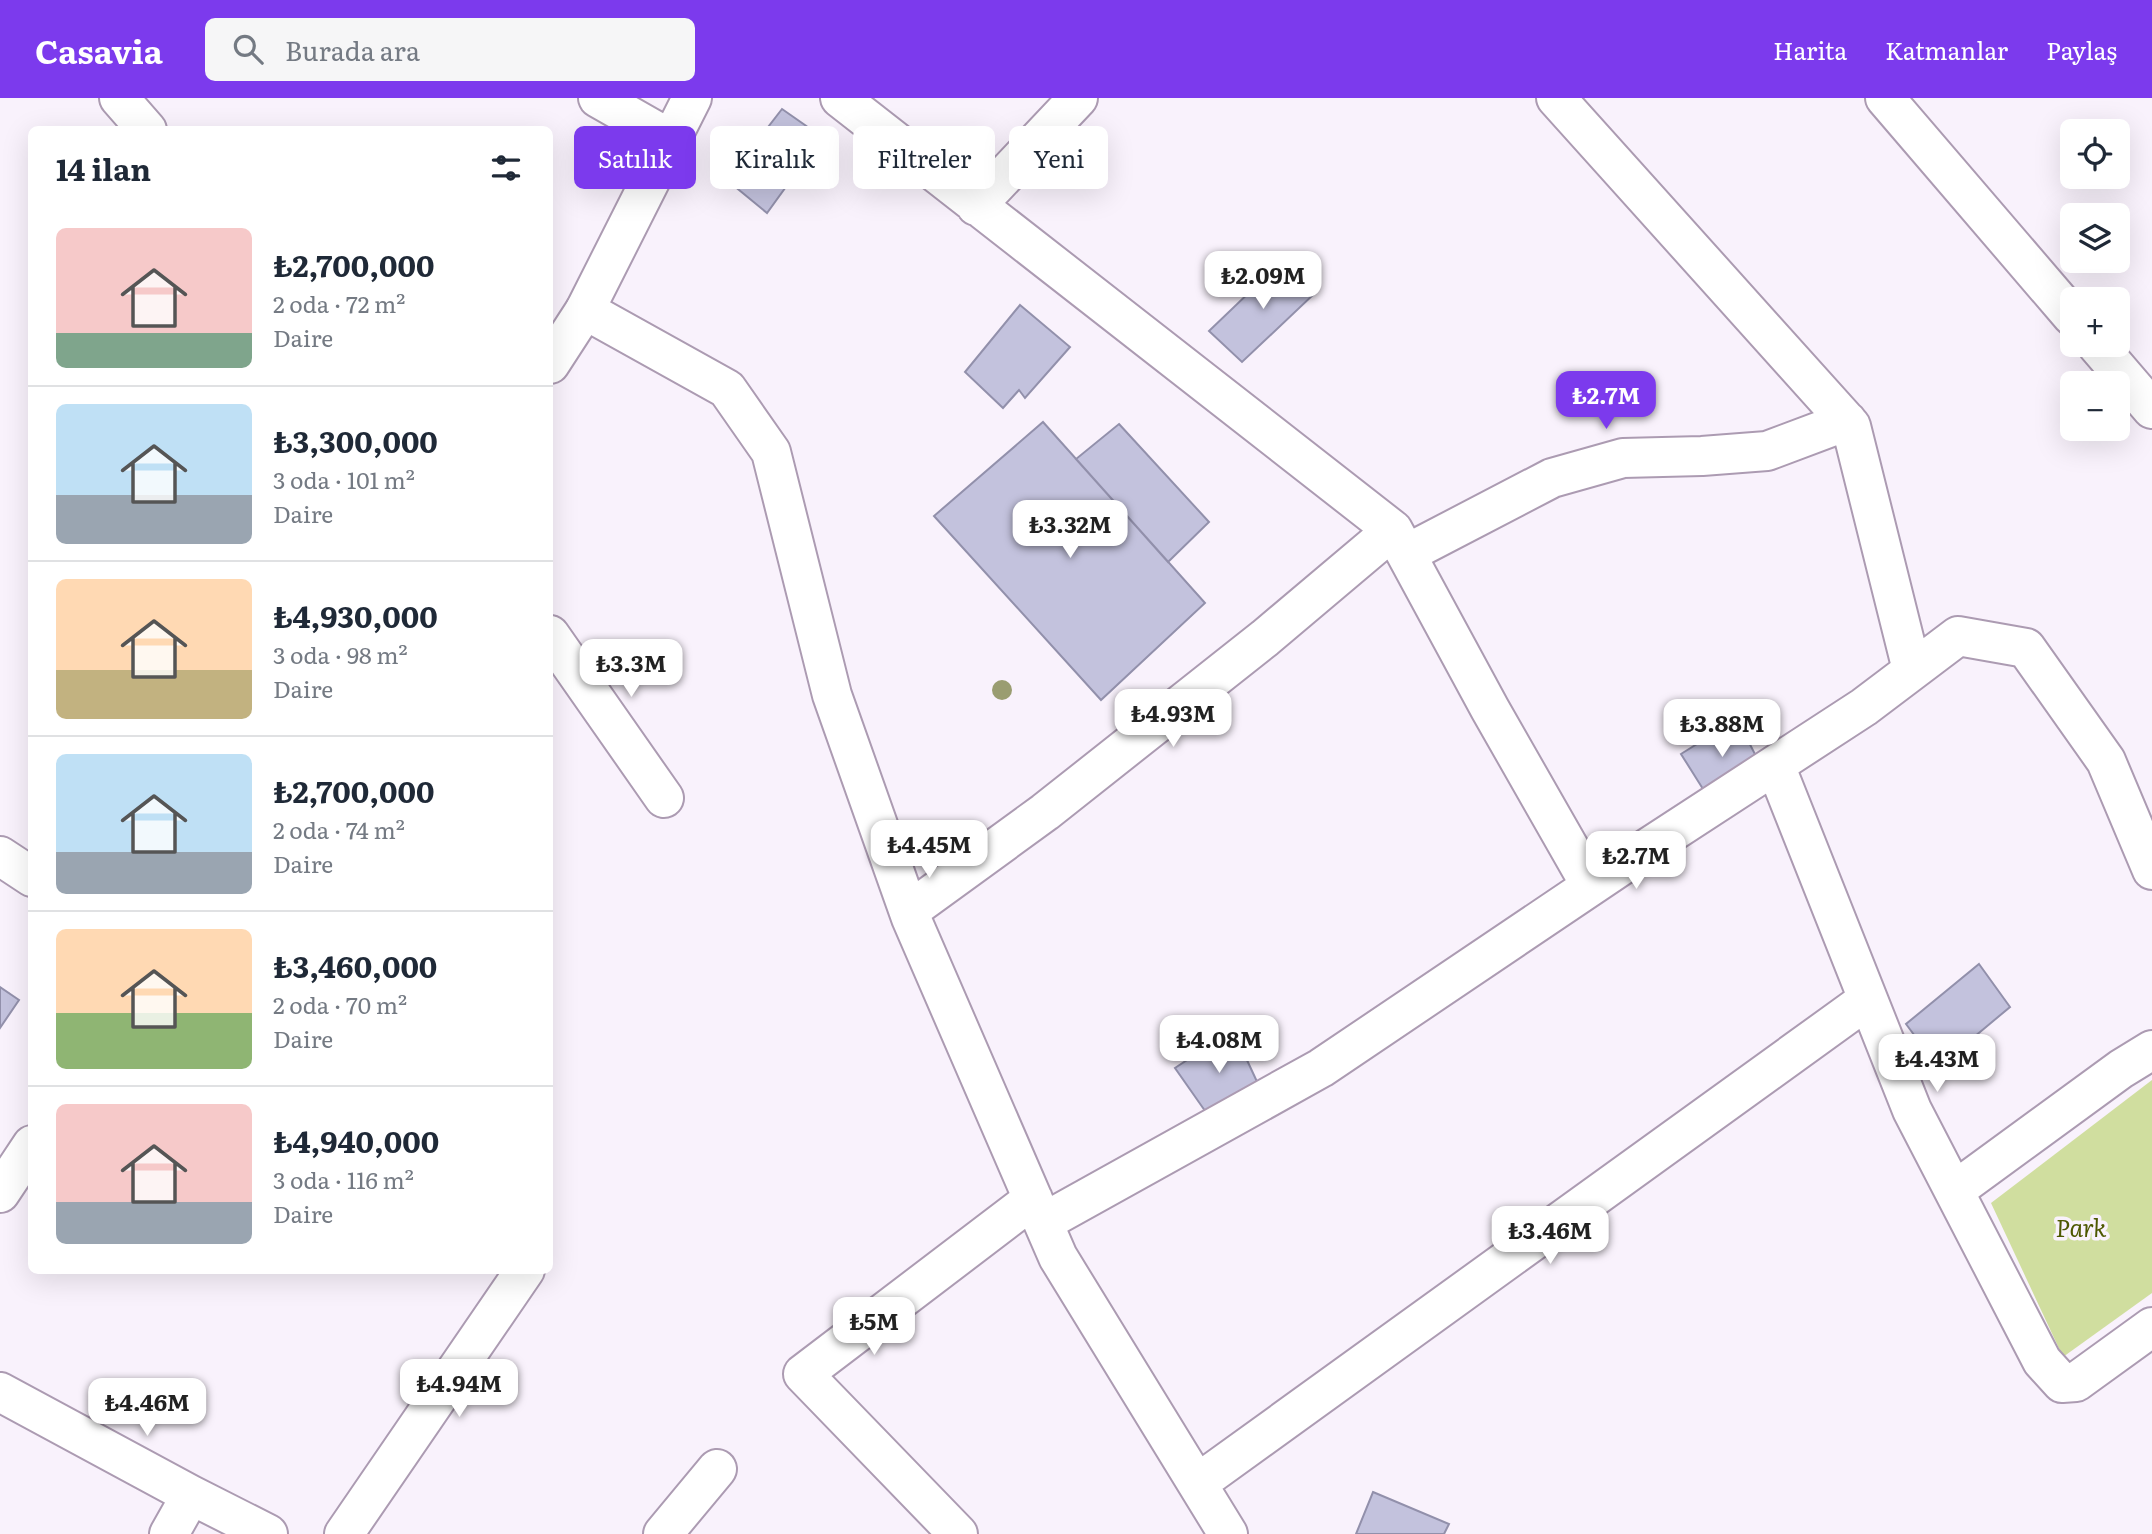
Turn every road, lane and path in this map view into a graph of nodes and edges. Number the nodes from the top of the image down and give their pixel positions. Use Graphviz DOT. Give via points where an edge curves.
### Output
graph roads {
  1 [pos="119,98"];
  2 [pos="598,98"];
  3 [pos="692,98"];
  4 [pos="840,98"];
  5 [pos="1077,98"];
  6 [pos="1556,98"];
  7 [pos="1885,98"];
  8 [pos="144,126"];
  9 [pos="647,126"];
  10 [pos="677,126"];
  11 [pos="645,189"];
  12 [pos="976,206"];
  13 [pos="2060,302"];
  14 [pos="585,310"];
  15 [pos="2106,357"];
  16 [pos="553,359"];
  17 [pos="2152,409"];
  18 [pos="1847,421"];
  19 [pos="1400,542"];
  20 [pos="553,639"];
  21 [pos="1912,670"];
  22 [pos="1775,765"];
  23 [pos="664,798"];
  24 [pos="0,856"];
  25 [pos="2152,870"];
  26 [pos="28,874"];
  27 [pos="1591,886"];
  28 [pos="909,911"];
  29 [pos="1867,1000"];
  30 [pos="2152,1050"];
  31 [pos="28,1151"];
  32 [pos="1954,1191"];
  33 [pos="0,1193"];
  34 [pos="1038,1210"];
  35 [pos="522,1274"];
  36 [pos="2152,1327"];
  37 [pos="0,1392"];
  38 [pos="717,1469"];
  39 [pos="1198,1483"];
  40 [pos="191,1495"];
  41 [pos="169,1534"];
  42 [pos="268,1534"];
  43 [pos="344,1534"];
  44 [pos="663,1534"];
  45 [pos="958,1534"];
  46 [pos="1228,1534"];
  1 -- 8 [label="street"];
  2 -- 9 [label="street"];
  3 -- 10 [label="street"];
  4 -- 12 [label="street"];
  5 -- 12 [label="street"];
  6 -- 18 [label="street"];
  7 -- 13 [label="street"];
  11 -- 14 [label="street"];
  12 -- 19 [label="street"];
  14 -- 16 [label="street"];
  14 -- 28 [label="street" via="727,389 771,452 832,695"];
  15 -- 17 [label="street"];
  18 -- 19 [label="street" via="1767,451 1623,458 1552,478"];
  18 -- 21 [label="street"];
  19 -- 27 [label="street"];
  19 -- 28 [label="street" via="1265,638 1055,804"];
  20 -- 23 [label="street"];
  21 -- 22 [label="street"];
  21 -- 25 [label="street" via="1958,636 2026,648 2106,761"];
  22 -- 27 [label="street"];
  22 -- 29 [label="street"];
  24 -- 26 [label="street"];
  27 -- 34 [label="street" via="1321,1068"];
  28 -- 34 [label="street"];
  29 -- 32 [label="street" via="1912,1111"];
  29 -- 39 [label="street"];
  30 -- 32 [label="street"];
  31 -- 33 [label="street"];
  32 -- 36 [label="street" via="2042,1361 2062,1382 2076,1382"];
  34 -- 39 [label="street" via="1058,1257"];
  34 -- 45 [label="street" via="803,1374"];
  35 -- 43 [label="street"];
  37 -- 40 [label="street"];
  38 -- 44 [label="street"];
  39 -- 46 [label="street"];
  40 -- 41 [label="street"];
  40 -- 42 [label="street"];
}
